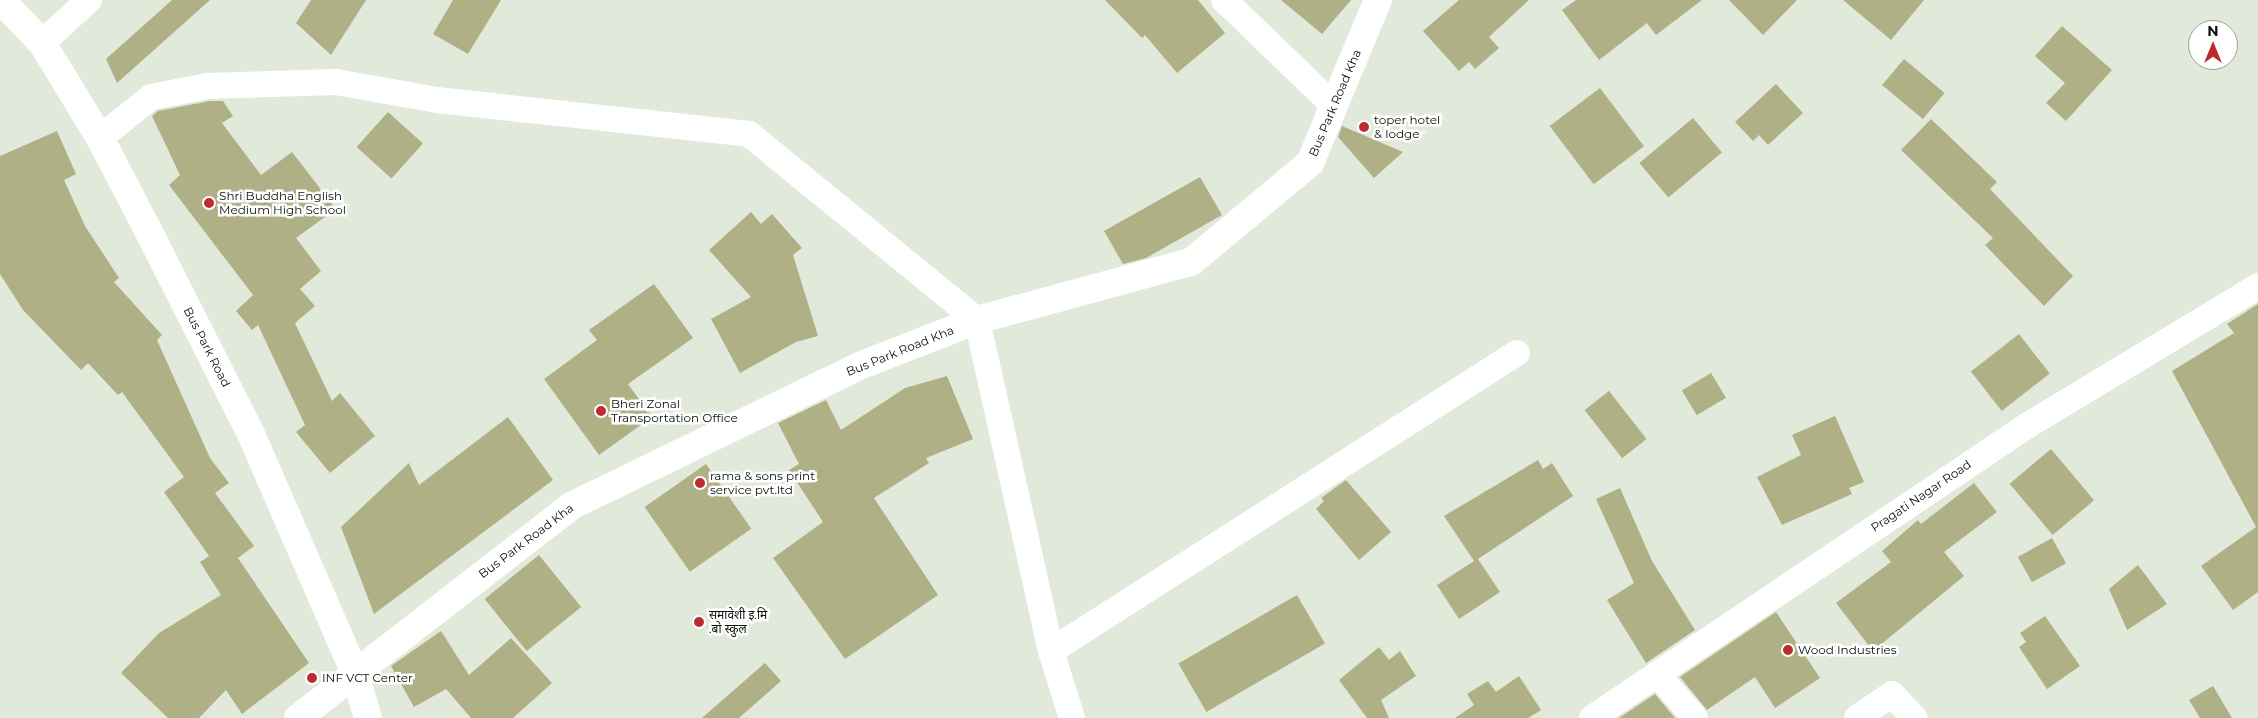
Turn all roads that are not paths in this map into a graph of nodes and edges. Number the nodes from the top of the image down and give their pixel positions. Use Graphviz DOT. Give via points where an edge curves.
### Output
graph roads {
  1 [pos="1,0"];
  2 [pos="89,0"];
  3 [pos="1224,0"];
  4 [pos="1378,0"];
  5 [pos="42,43"];
  6 [pos="1334,106"];
  7 [pos="100,138"];
  8 [pos="2257,289"];
  9 [pos="977,320"];
  10 [pos="1517,353"];
  11 [pos="1051,652"];
  12 [pos="354,671"];
  13 [pos="1657,674"];
  14 [pos="298,718"];
  15 [pos="368,718"];
  16 [pos="1072,718"];
  17 [pos="1592,718"];
  18 [pos="1695,718"];
  19 [pos="1857,718"];
  20 [pos="1914,718"];
  1 -- 5 [label="street, Bus Park Road"];
  2 -- 5 [label="street"];
  3 -- 6 [label="street"];
  4 -- 6 [label="street, Bus Park Road Kha"];
  5 -- 7 [label="street, Bus Park Road"];
  6 -- 9 [label="street, Bus Park Road Kha" via="1310,163 1191,262"];
  7 -- 9 [label="street" via="151,98 208,86 336,82 437,100 749,134"];
  7 -- 12 [label="street, Bus Park Road" via="251,434"];
  8 -- 13 [label="street, Pragati Nagar Road" via="2028,424"];
  9 -- 11 [label="street"];
  9 -- 12 [label="street, Bus Park Road Kha" via="859,366 571,506"];
  10 -- 11 [label="street"];
  11 -- 16 [label="street"];
  12 -- 14 [label="street, Bus Park Road Kha"];
  12 -- 15 [label="street, Bus Park Road"];
  13 -- 17 [label="street, Pragati Nagar Road"];
  13 -- 18 [label="street"];
  19 -- 20 [label="street" via="1892,694"];
}
